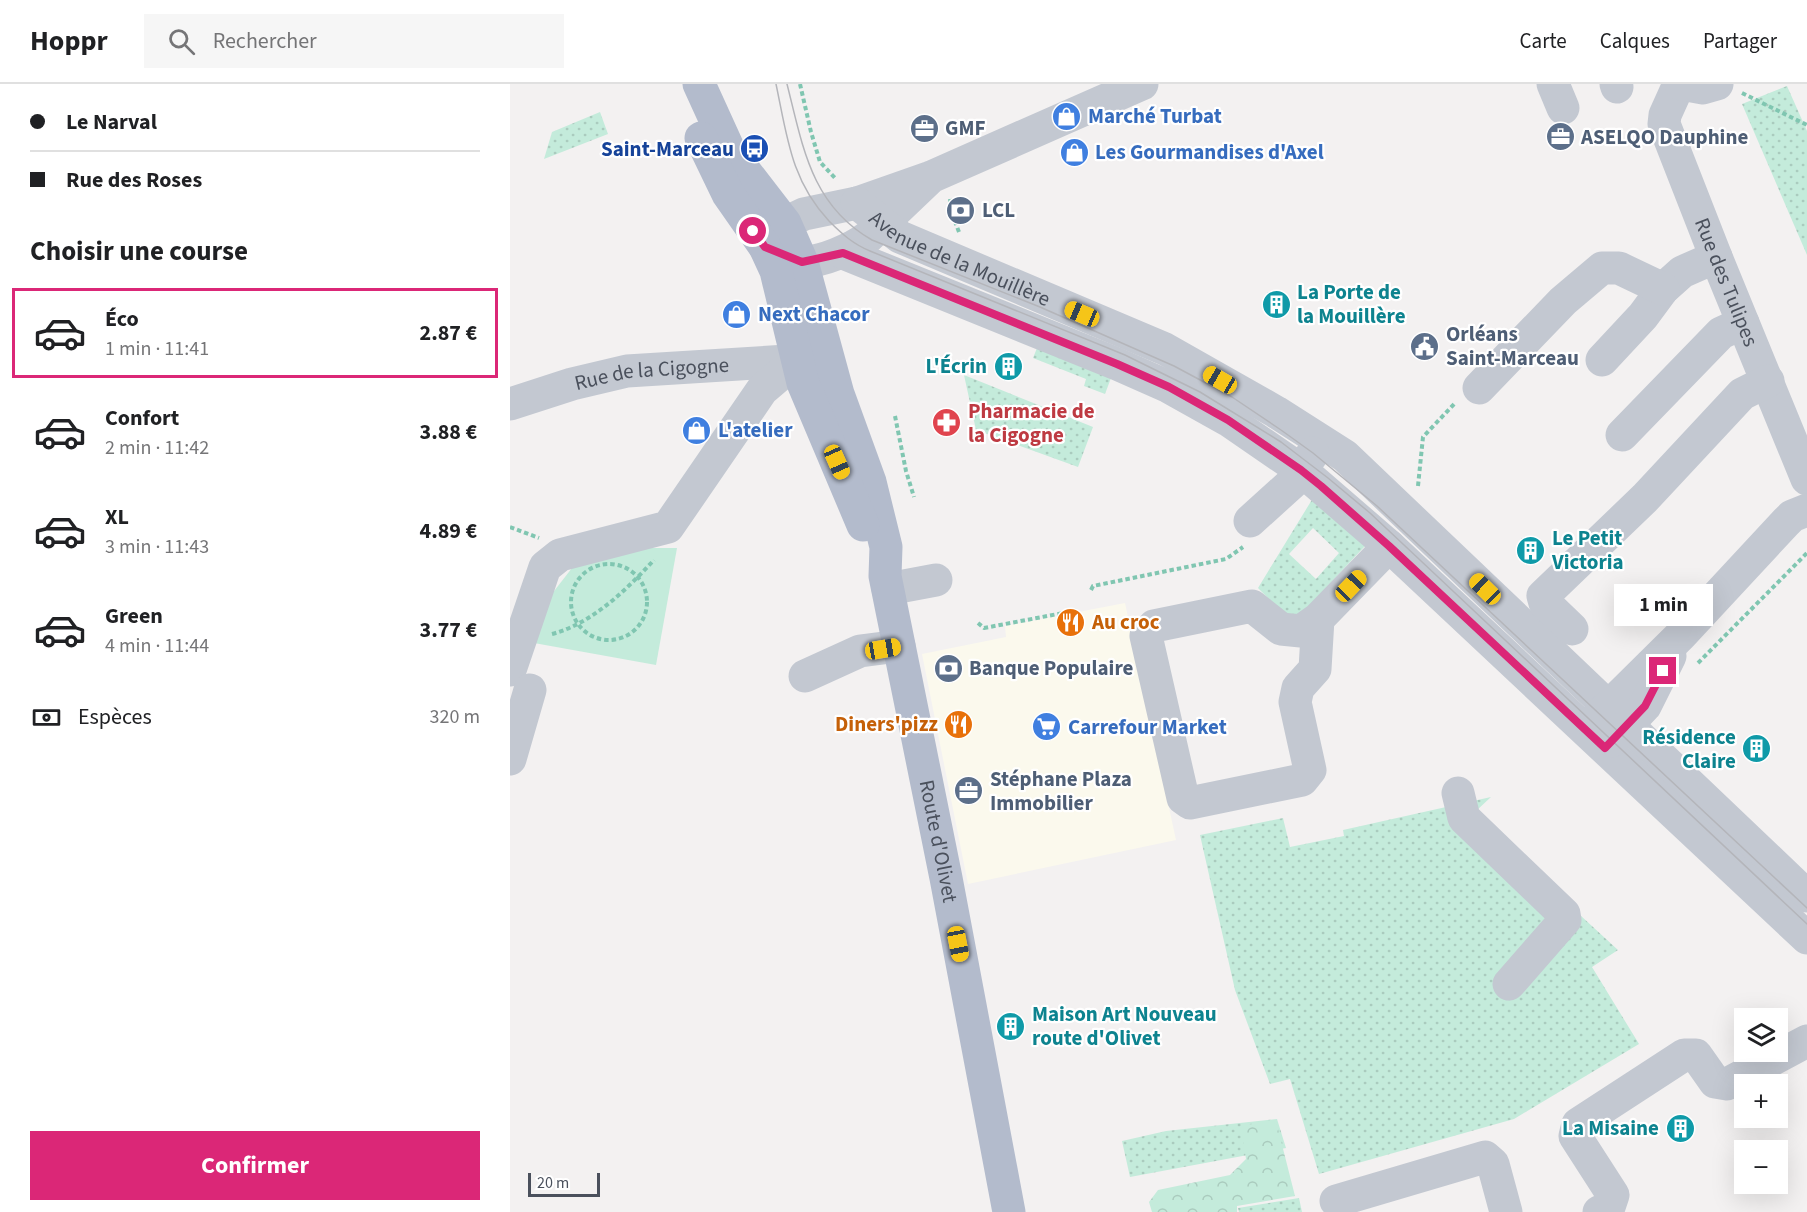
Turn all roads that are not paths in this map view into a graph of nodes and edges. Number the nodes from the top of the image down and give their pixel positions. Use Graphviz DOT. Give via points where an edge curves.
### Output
graph roads {
  1 [pos="677,84"];
  2 [pos="699,84"];
  3 [pos="1142,84"];
  4 [pos="1680,84"];
  5 [pos="1729,88"];
  6 [pos="862,200"];
  7 [pos="775,235"];
  8 [pos="843,253"];
  9 [pos="1716,257"];
  10 [pos="802,262"];
  11 [pos="1664,289"];
  12 [pos="1743,323"];
  13 [pos="1602,360"];
  14 [pos="796,361"];
  15 [pos="1768,381"];
  16 [pos="1479,388"];
  17 [pos="838,394"];
  18 [pos="510,404"];
  19 [pos="1622,435"];
  20 [pos="1321,441"];
  21 [pos="1301,470"];
  22 [pos="1807,479"];
  23 [pos="1807,510"];
  24 [pos="1248,532"];
  25 [pos="1389,546"];
  26 [pos="936,580"];
  27 [pos="887,583"];
  28 [pos="1318,619"];
  29 [pos="1572,629"];
  30 [pos="899,646"];
  31 [pos="805,676"];
  32 [pos="520,680"];
  33 [pos="1624,721"];
  34 [pos="1601,744"];
  35 [pos="510,759"];
  36 [pos="1458,793"];
  37 [pos="1807,896"];
  38 [pos="1807,938"];
  39 [pos="1509,984"];
  40 [pos="1807,1041"];
  41 [pos="1336,1201"];
  42 [pos="1009,1212"];
  43 [pos="1506,1212"];
  44 [pos="1599,1212"];
  1 -- 7 [label="main road" via="728,194"];
  2 -- 7 [label="main road" via="730,153"];
  3 -- 6 [label="street" via="940,185"];
  4 -- 5 [label="street"];
  4 -- 9 [label="street, Rue des Tulipes" via="1664,124"];
  6 -- 7 [label="street" via="804,214"];
  6 -- 8 [label="street" via="858,245"];
  6 -- 20 [label="street, Avenue de la Mouillère" via="900,237 1165,349"];
  7 -- 10 [label="street"];
  7 -- 14 [label="main road, Route d'Olivet" via="776,271"];
  8 -- 10 [label="street"];
  8 -- 21 [label="street, Avenue de la Mouillère" via="1169,387 1228,420"];
  9 -- 11 [label="street" via="1685,269"];
  9 -- 12 [label="street, Rue des Tulipes"];
  10 -- 17 [label="main road, Route d'Olivet"];
  11 -- 13 [label="street"];
  11 -- 16 [label="street" via="1619,268 1602,268 1563,301"];
  12 -- 15 [label="street, Rue des Tulipes"];
  12 -- 19 [label="street" via="1721,333"];
  14 -- 17 [label="street, Route d'Olivet" via="809,360 817,365"];
  14 -- 18 [label="street, Rue de la Cigogne" via="627,370"];
  14 -- 27 [label="main road, Route d'Olivet"];
  14 -- 32 [label="street" via="762,390 668,527 560,555 545,567"];
  15 -- 22 [label="street, Rue des Tulipes"];
  15 -- 29 [label="street" via="1742,394 1646,498 1544,596 1545,603"];
  17 -- 27 [label="main road, Route d'Olivet" via="873,492 886,547"];
  20 -- 21 [label="street"];
  20 -- 33 [label="street, Avenue de la Mouillère" via="1345,456"];
  21 -- 24 [label="street"];
  21 -- 25 [label="street, Avenue de la Mouillère"];
  23 -- 33 [label="street" via="1792,516 1681,635 1645,706"];
  25 -- 28 [label="street"];
  25 -- 34 [label="street, Avenue de la Mouillère"];
  26 -- 27 [label="street"];
  27 -- 30 [label="main road, Route d'Olivet"];
  28 -- 28 [label="street" via="1301,631 1281,630 1252,606 1154,626 1146,636 1184,798 1190,803 1302,780 1310,770 1295,702 1298,688 1315,669"];
  30 -- 31 [label="street" via="860,651"];
  30 -- 42 [label="main road, Route d'Olivet"];
  32 -- 35 [label="street"];
  33 -- 34 [label="street"];
  33 -- 37 [label="street, Avenue de la Mouillère"];
  34 -- 38 [label="street, Avenue de la Mouillère"];
  36 -- 39 [label="street" via="1464,818 1564,914 1565,920"];
  40 -- 44 [label="street" via="1727,1084 1715,1082 1695,1055 1684,1055 1578,1124 1575,1136 1613,1195 1609,1207"];
  41 -- 43 [label="street" via="1485,1157 1493,1164"];
}
